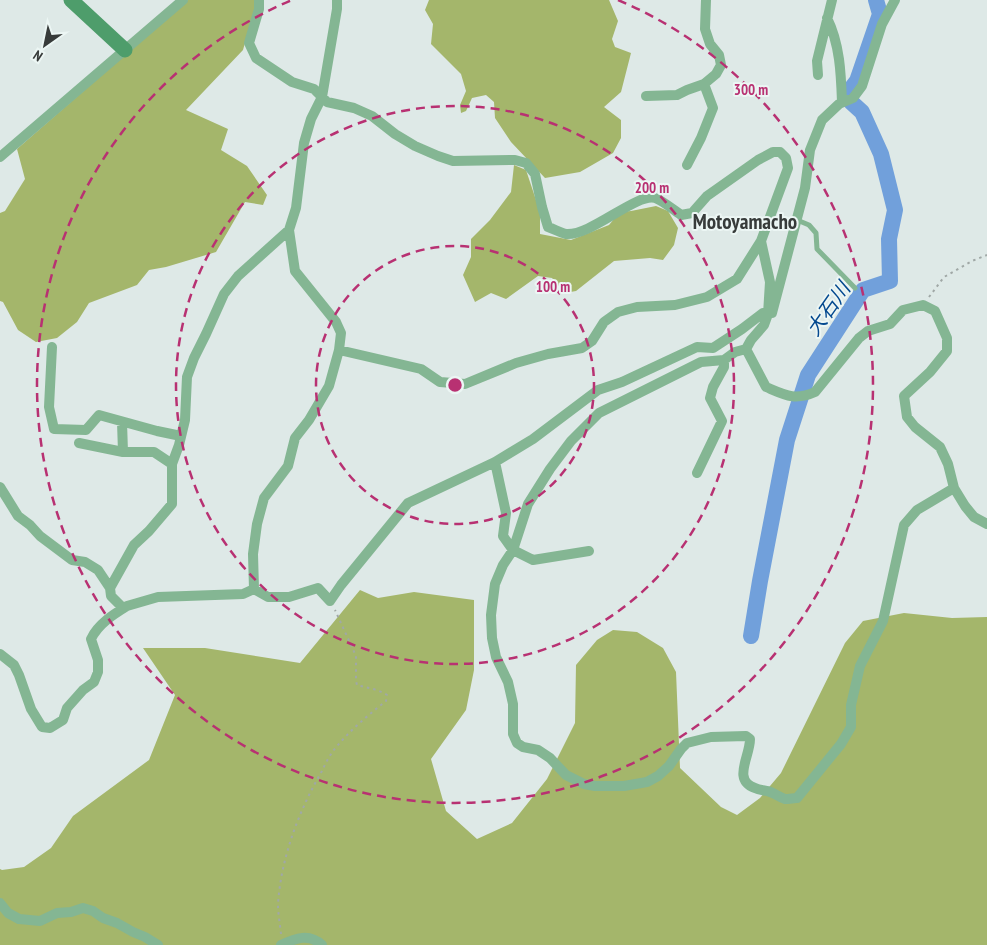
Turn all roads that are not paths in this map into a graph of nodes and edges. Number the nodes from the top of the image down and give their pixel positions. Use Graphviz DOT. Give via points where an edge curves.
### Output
graph roads {
  1 [pos="71,0"];
  2 [pos="183,0"];
  3 [pos="259,0"];
  4 [pos="337,0"];
  5 [pos="706,0"];
  6 [pos="832,0"];
  7 [pos="895,0"];
  8 [pos="828,18"];
  9 [pos="125,50"];
  10 [pos="818,74"];
  11 [pos="704,84"];
  12 [pos="646,96"];
  13 [pos="322,97"];
  14 [pos="842,102"];
  15 [pos="0,156"];
  16 [pos="687,165"];
  17 [pos="797,220"];
  18 [pos="289,230"];
  19 [pos="762,241"];
  20 [pos="855,288"];
  21 [pos="768,314"];
  22 [pos="52,347"];
  23 [pos="746,349"];
  24 [pos="339,350"];
  25 [pos="724,360"];
  26 [pos="122,422"];
  27 [pos="181,436"];
  28 [pos="79,443"];
  29 [pos="124,452"];
  30 [pos="496,462"];
  31 [pos="172,464"];
  32 [pos="697,473"];
  33 [pos="0,487"];
  34 [pos="954,488"];
  35 [pos="987,524"];
  36 [pos="513,550"];
  37 [pos="589,550"];
  38 [pos="110,588"];
  39 [pos="254,589"];
  40 [pos="123,608"];
  41 [pos="0,654"];
  42 [pos="0,903"];
  43 [pos="281,942"];
  44 [pos="158,945"];
  45 [pos="322,945"];
  1 -- 9 [label="street"];
  2 -- 9 [label="street"];
  3 -- 13 [label="street" via="250,43 256,58 292,82 314,89"];
  4 -- 13 [label="street"];
  5 -- 11 [label="street" via="705,29 721,65"];
  6 -- 8 [label="street"];
  7 -- 14 [label="street" via="882,24 862,86 853,98"];
  8 -- 10 [label="street" via="817,61"];
  8 -- 14 [label="street" via="840,66"];
  9 -- 15 [label="street"];
  11 -- 12 [label="street" via="677,95"];
  11 -- 16 [label="street" via="713,108"];
  13 -- 18 [label="street" via="304,143 296,208"];
  13 -- 19 [label="street" via="327,102 372,116 415,146 454,161 515,160 526,163 535,174 548,227 566,234 581,232 643,200 655,198 681,215 692,213 707,196 758,160 780,152 786,158 788,168"];
  14 -- 17 [label="street" via="822,120 810,150"];
  17 -- 20 [label="lane" via="809,225 816,233 817,249"];
  17 -- 21 [label="street" via="772,313"];
  18 -- 24 [label="street" via="294,271 336,322 341,333"];
  18 -- 27 [label="street" via="238,276 224,294 186,377 185,420"];
  19 -- 21 [label="street" via="770,282"];
  19 -- 24 [label="street" via="737,279 707,297 618,312 604,322 582,348 516,363 465,384 440,382 421,369"];
  21 -- 23 [label="street"];
  21 -- 30 [label="street" via="763,313 713,348 697,347 598,390 533,439"];
  22 -- 26 [label="street" via="49,407 54,429 86,430 99,415"];
  23 -- 25 [label="street"];
  23 -- 34 [label="street" via="766,387 791,397 806,396 815,392 868,331 890,324 903,310 923,305 935,311 947,338 947,350 930,372 904,396 907,417 940,447"];
  24 -- 39 [label="street" via="329,386 295,438 288,466 264,498 256,524"];
  25 -- 32 [label="street" via="710,398 722,421"];
  25 -- 36 [label="street" via="701,362 599,413 571,441 528,504"];
  26 -- 27 [label="street"];
  26 -- 29 [label="street"];
  27 -- 31 [label="street"];
  28 -- 29 [label="street"];
  29 -- 31 [label="street" via="154,452"];
  30 -- 36 [label="street" via="506,513 503,536"];
  30 -- 39 [label="street" via="408,503 330,601 318,588 289,597 268,597"];
  31 -- 38 [label="street" via="172,504 134,545"];
  33 -- 38 [label="street" via="18,516 72,560 85,562 98,570"];
  34 -- 35 [label="street" via="974,517"];
  34 -- 36 [label="street" via="917,510 904,525 883,621 860,666 851,705 851,727 797,798 786,799 746,783 744,766 750,746 750,739 746,736 694,740 681,749 658,776 647,782 624,786 584,784 566,775 538,750 517,743 513,734 512,696 496,657 491,615 495,584"];
  36 -- 37 [label="street" via="533,560"];
  38 -- 40 [label="street" via="111,596"];
  39 -- 40 [label="street" via="243,594 158,597"];
  40 -- 41 [label="street" via="91,639 98,660 94,682 72,702 63,720 50,728 42,727 31,709 14,665"];
  42 -- 44 [label="street" via="19,919 40,921 57,913 83,908"];
  43 -- 45 [label="street" via="304,938"];
}
